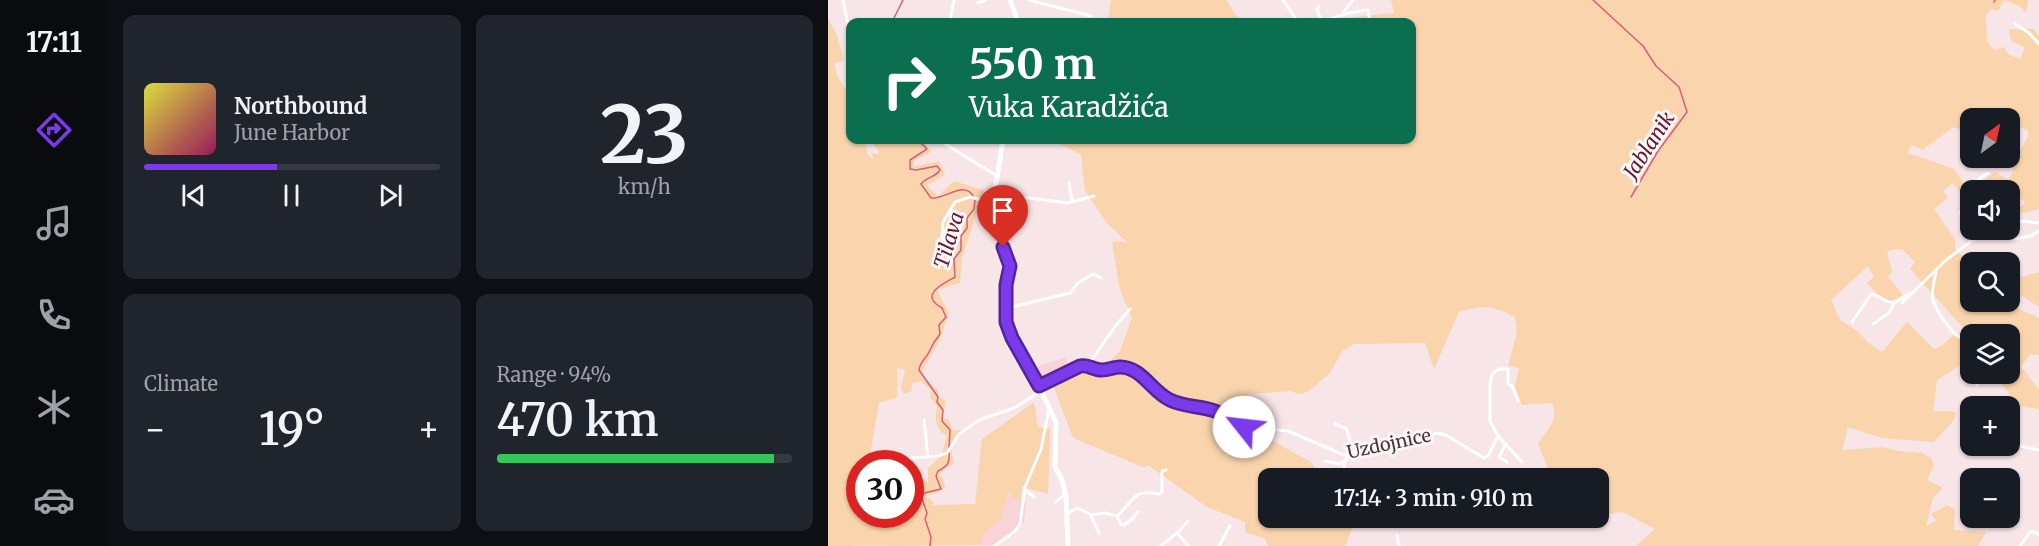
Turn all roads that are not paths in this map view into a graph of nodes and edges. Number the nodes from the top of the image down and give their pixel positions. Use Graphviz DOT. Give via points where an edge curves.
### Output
graph roads {
  1 [pos="843,0"];
  2 [pos="954,0"];
  3 [pos="986,0"];
  4 [pos="1010,0"];
  5 [pos="1029,0"];
  6 [pos="1283,0"];
  7 [pos="1353,0"];
  8 [pos="978,3"];
  9 [pos="1320,6"];
  10 [pos="1342,15"];
  11 [pos="1091,16"];
  12 [pos="847,18"];
  13 [pos="950,18"];
  14 [pos="1017,18"];
  15 [pos="1295,18"];
  16 [pos="1320,18"];
  17 [pos="1333,18"];
  18 [pos="1369,18"];
  19 [pos="2016,24"];
  20 [pos="2039,44"];
  21 [pos="945,144"];
  22 [pos="1002,144"];
  23 [pos="1988,173"];
  24 [pos="997,176"];
  25 [pos="1978,180"];
  26 [pos="1069,183"];
  27 [pos="1094,196"];
  28 [pos="990,199"];
  29 [pos="1072,201"];
  30 [pos="1959,212"];
  31 [pos="2020,220"];
  32 [pos="2039,223"];
  33 [pos="2039,231"];
  34 [pos="947,242"];
  35 [pos="1970,242"];
  36 [pos="1936,271"];
  37 [pos="1101,278"];
  38 [pos="1912,294"];
  39 [pos="1894,302"];
  40 [pos="1902,303"];
  41 [pos="1005,308"];
  42 [pos="1130,309"];
  43 [pos="1852,322"];
  44 [pos="1872,324"];
  45 [pos="1960,338"];
  46 [pos="1086,364"];
  47 [pos="1040,388"];
  48 [pos="1518,401"];
  49 [pos="1049,407"];
  50 [pos="924,420"];
  51 [pos="1335,424"];
  52 [pos="1498,436"];
  53 [pos="1505,445"];
  54 [pos="2020,446"];
  55 [pos="2039,450"];
  56 [pos="1351,453"];
  57 [pos="924,457"];
  58 [pos="928,457"];
  59 [pos="1346,460"];
  60 [pos="1325,461"];
  61 [pos="1507,462"];
  62 [pos="1522,462"];
  63 [pos="1345,468"];
  64 [pos="1166,470"];
  65 [pos="1024,489"];
  66 [pos="1065,494"];
  67 [pos="1031,497"];
  68 [pos="1056,502"];
  69 [pos="1138,512"];
  70 [pos="1067,514"];
  71 [pos="1090,514"];
  72 [pos="1117,516"];
  73 [pos="1188,521"];
  74 [pos="1230,525"];
  75 [pos="1099,533"];
  76 [pos="1177,533"];
  77 [pos="2039,535"];
  78 [pos="1397,536"];
  79 [pos="1065,545"];
  80 [pos="994,546"];
  81 [pos="1161,546"];
  82 [pos="1188,546"];
  83 [pos="1219,546"];
  84 [pos="1400,546"];
  85 [pos="2020,546"];
  1 -- 12 [label="street"];
  2 -- 13 [label="street"];
  3 -- 8 [label="street"];
  4 -- 14 [label="street"];
  5 -- 11 [label="street"];
  6 -- 15 [label="street"];
  7 -- 10 [label="street"];
  9 -- 16 [label="street" via="1317,10"];
  10 -- 17 [label="street"];
  10 -- 18 [label="street" via="1368,10"];
  19 -- 20 [label="street"];
  21 -- 24 [label="street"];
  22 -- 24 [label="street"];
  23 -- 25 [label="street"];
  24 -- 28 [label="street"];
  26 -- 29 [label="street"];
  27 -- 29 [label="street"];
  28 -- 29 [label="street"];
  28 -- 34 [label="street" via="956,201 942,228"];
  28 -- 41 [label="street" via="988,222 1010,266"];
  30 -- 35 [label="street"];
  31 -- 32 [label="street"];
  33 -- 35 [label="street" via="2013,239 1992,232"];
  35 -- 36 [label="street"];
  36 -- 38 [label="street"];
  36 -- 45 [label="street" via="1932,294 1936,312"];
  37 -- 41 [label="street" via="1093,274 1070,292"];
  38 -- 39 [label="street"];
  38 -- 40 [label="street"];
  39 -- 43 [label="street" via="1873,292"];
  39 -- 44 [label="street" via="1889,313"];
  41 -- 47 [label="street" via="1008,330"];
  42 -- 46 [label="street"];
  46 -- 47 [label="street"];
  46 -- 56 [label="street, Uzdojnice" via="1101,370 1131,369 1172,401 1215,411 1228,421 1254,430 1280,429 1341,455"];
  47 -- 49 [label="street"];
  47 -- 58 [label="street" via="1014,408 979,420 959,435 948,452"];
  48 -- 52 [label="street" via="1507,380 1508,369 1493,373 1489,414"];
  49 -- 65 [label="street" via="1041,449"];
  49 -- 66 [label="street" via="1056,422 1055,467"];
  50 -- 58 [label="street"];
  51 -- 56 [label="street" via="1347,429"];
  52 -- 53 [label="street"];
  52 -- 56 [label="street, Uzdojnice" via="1484,458 1437,433"];
  53 -- 61 [label="street" via="1499,457"];
  53 -- 62 [label="street"];
  54 -- 55 [label="street"];
  56 -- 59 [label="street"];
  57 -- 58 [label="street"];
  59 -- 60 [label="street" via="1340,464"];
  59 -- 63 [label="street"];
  64 -- 72 [label="street" via="1162,471 1162,492 1139,493"];
  65 -- 67 [label="street"];
  65 -- 80 [label="street" via="1020,524"];
  66 -- 68 [label="street"];
  66 -- 70 [label="street"];
  69 -- 72 [label="street" via="1124,525"];
  70 -- 71 [label="street" via="1077,508"];
  70 -- 79 [label="street"];
  71 -- 72 [label="street"];
  71 -- 75 [label="street"];
  73 -- 76 [label="street"];
  74 -- 83 [label="street"];
  76 -- 81 [label="street"];
  76 -- 82 [label="street"];
  77 -- 85 [label="street" via="2030,532"];
  78 -- 84 [label="street"];
}
